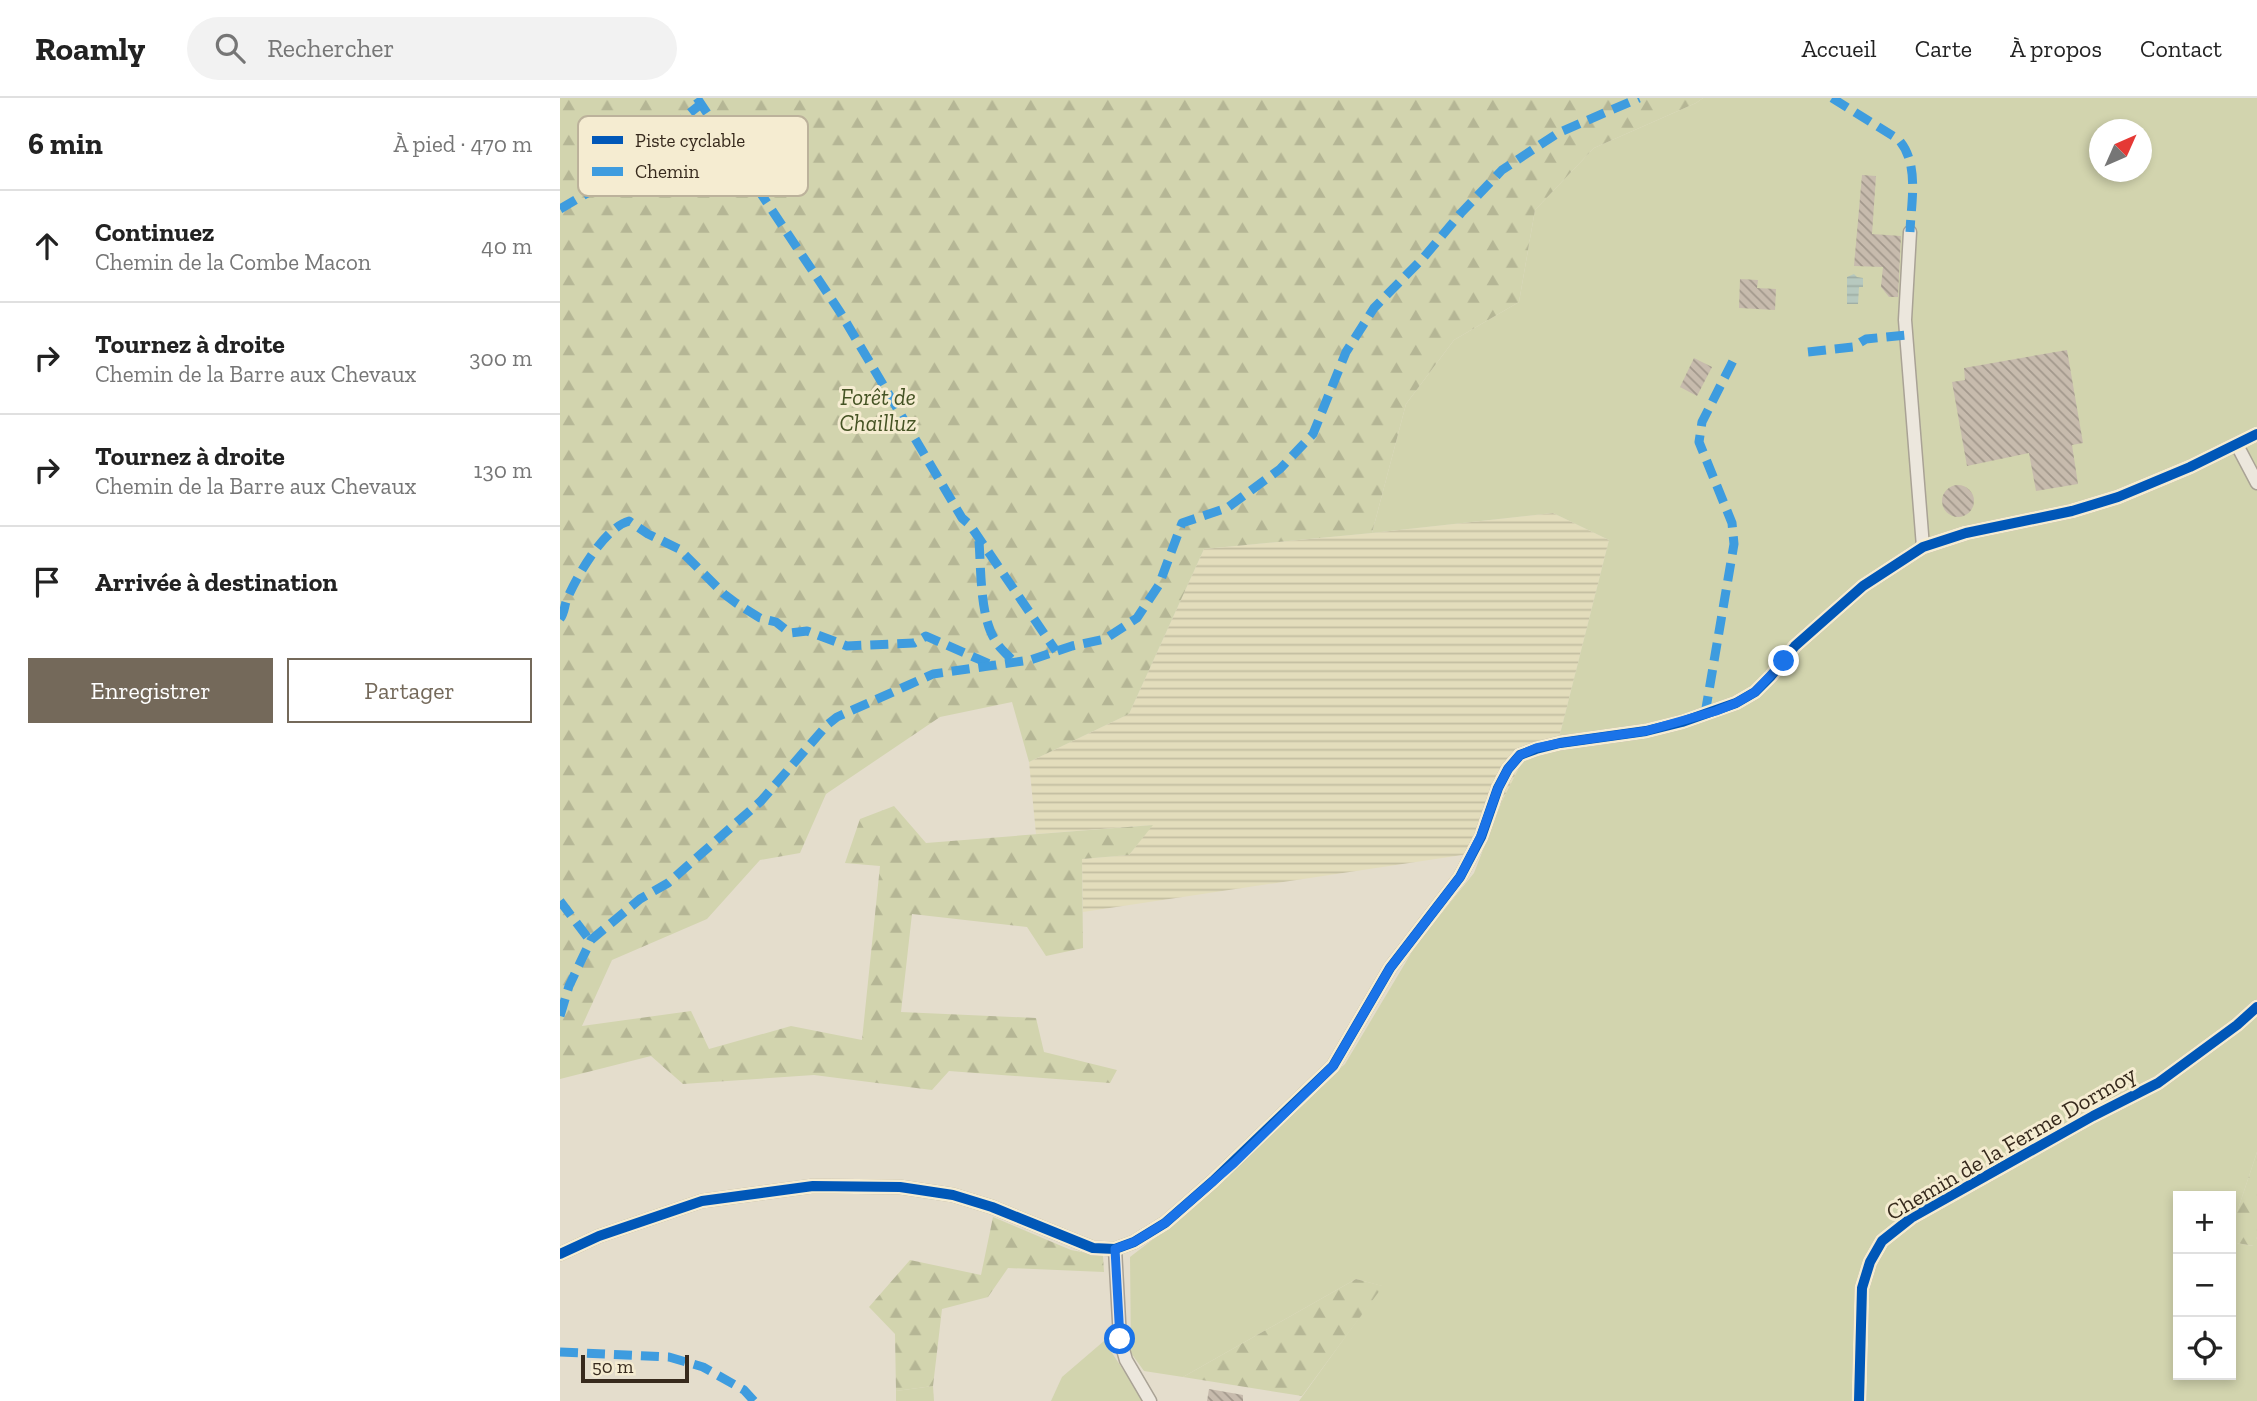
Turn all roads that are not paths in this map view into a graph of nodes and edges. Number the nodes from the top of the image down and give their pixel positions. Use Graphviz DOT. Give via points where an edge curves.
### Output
graph roads {
  1 [pos="1910,233"];
  2 [pos="2257,434"];
  3 [pos="2237,445"];
  4 [pos="2257,483"];
  5 [pos="1923,547"];
  6 [pos="2257,1007"];
  7 [pos="1115,1249"];
  8 [pos="560,1254"];
  9 [pos="1150,1401"];
  10 [pos="1859,1401"];
  1 -- 5 [label="street" via="1905,320"];
  2 -- 3 [label="street"];
  3 -- 4 [label="street"];
  3 -- 5 [label="street" via="2073,511 1966,533"];
  5 -- 7 [label="street" via="1863,586 1795,646 1755,692 1736,703 1646,731 1560,743 1520,755 1498,788 1460,877 1390,968 1333,1066 1165,1223"];
  6 -- 10 [label="street, Chemin de la Ferme Dormoy" via="2158,1083 1911,1218 1882,1241 1862,1288"];
  7 -- 8 [label="street" via="1093,1248 953,1195 900,1187 813,1186 702,1201"];
  7 -- 9 [label="street" via="1120,1339 1126,1360"];
}
